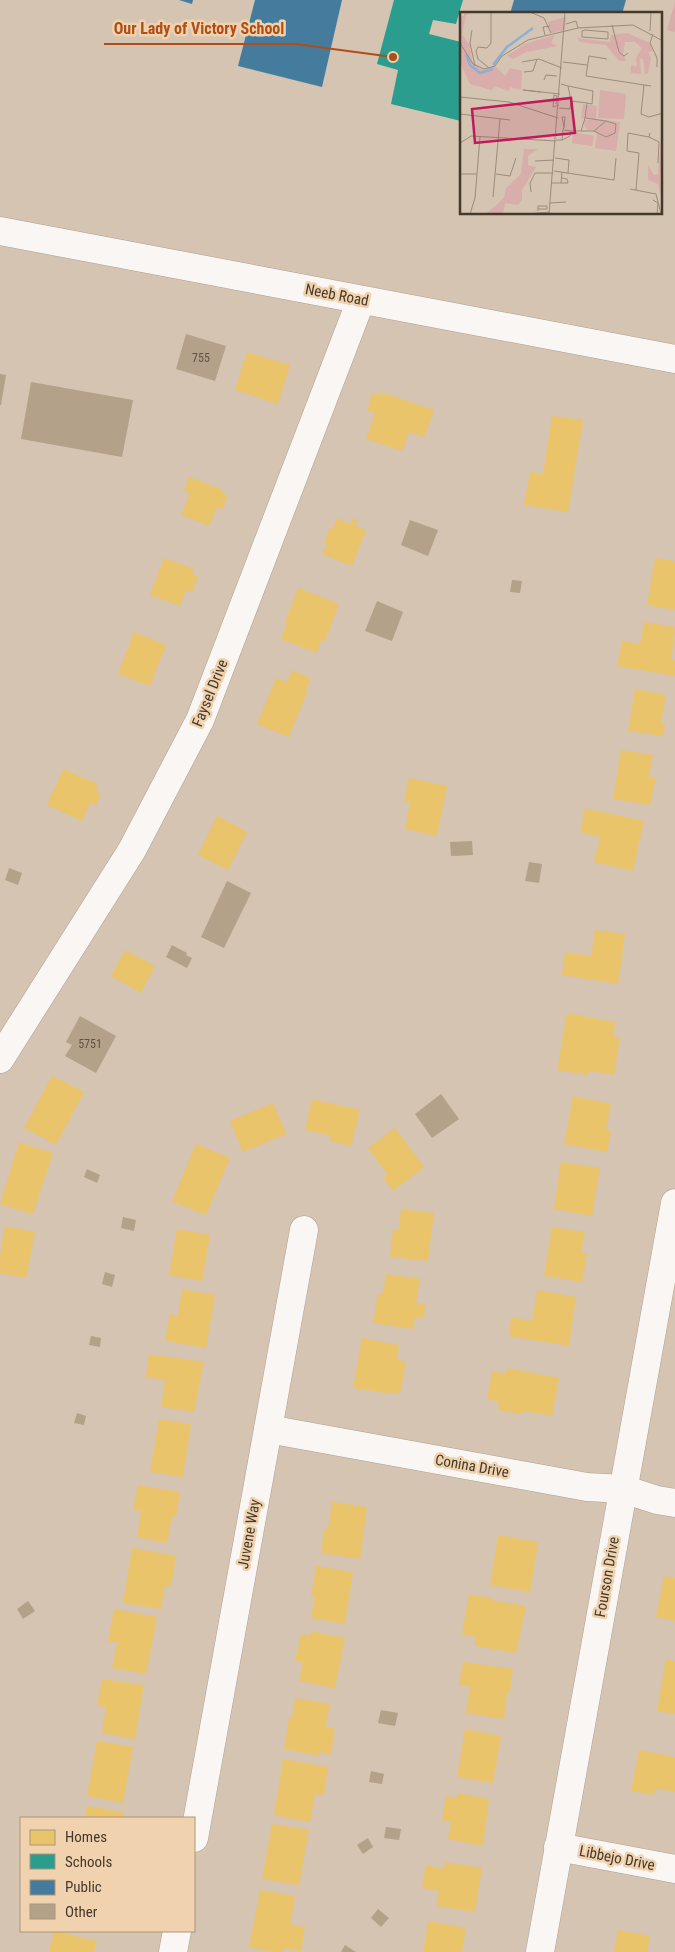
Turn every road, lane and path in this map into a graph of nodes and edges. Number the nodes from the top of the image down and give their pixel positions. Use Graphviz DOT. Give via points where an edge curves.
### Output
graph roads {
  1 [pos="0,230"];
  2 [pos="361,300"];
  3 [pos="675,359"];
  4 [pos="0,1058"];
  5 [pos="675,1203"];
  6 [pos="304,1230"];
  7 [pos="268,1429"];
  8 [pos="622,1489"];
  9 [pos="675,1504"];
  10 [pos="195,1832"];
  11 [pos="558,1847"];
  12 [pos="675,1869"];
  13 [pos="177,1932"];
  14 [pos="173,1952"];
  15 [pos="540,1952"];
  1 -- 2 [label="street, Neeb Road"];
  2 -- 3 [label="street, Neeb Road"];
  2 -- 4 [label="street, Faysel Drive" via="200,720 132,850"];
  5 -- 8 [label="street, Fourson Drive"];
  6 -- 7 [label="street, Juvene Way"];
  7 -- 8 [label="street, Conina Drive" via="587,1487"];
  7 -- 10 [label="street, Juvene Way"];
  8 -- 9 [label="street, Conina Drive"];
  8 -- 11 [label="street, Fourson Drive"];
  11 -- 12 [label="street, Libbejo Drive"];
  11 -- 15 [label="street, Fourson Drive"];
  13 -- 14 [label="street"];
}
